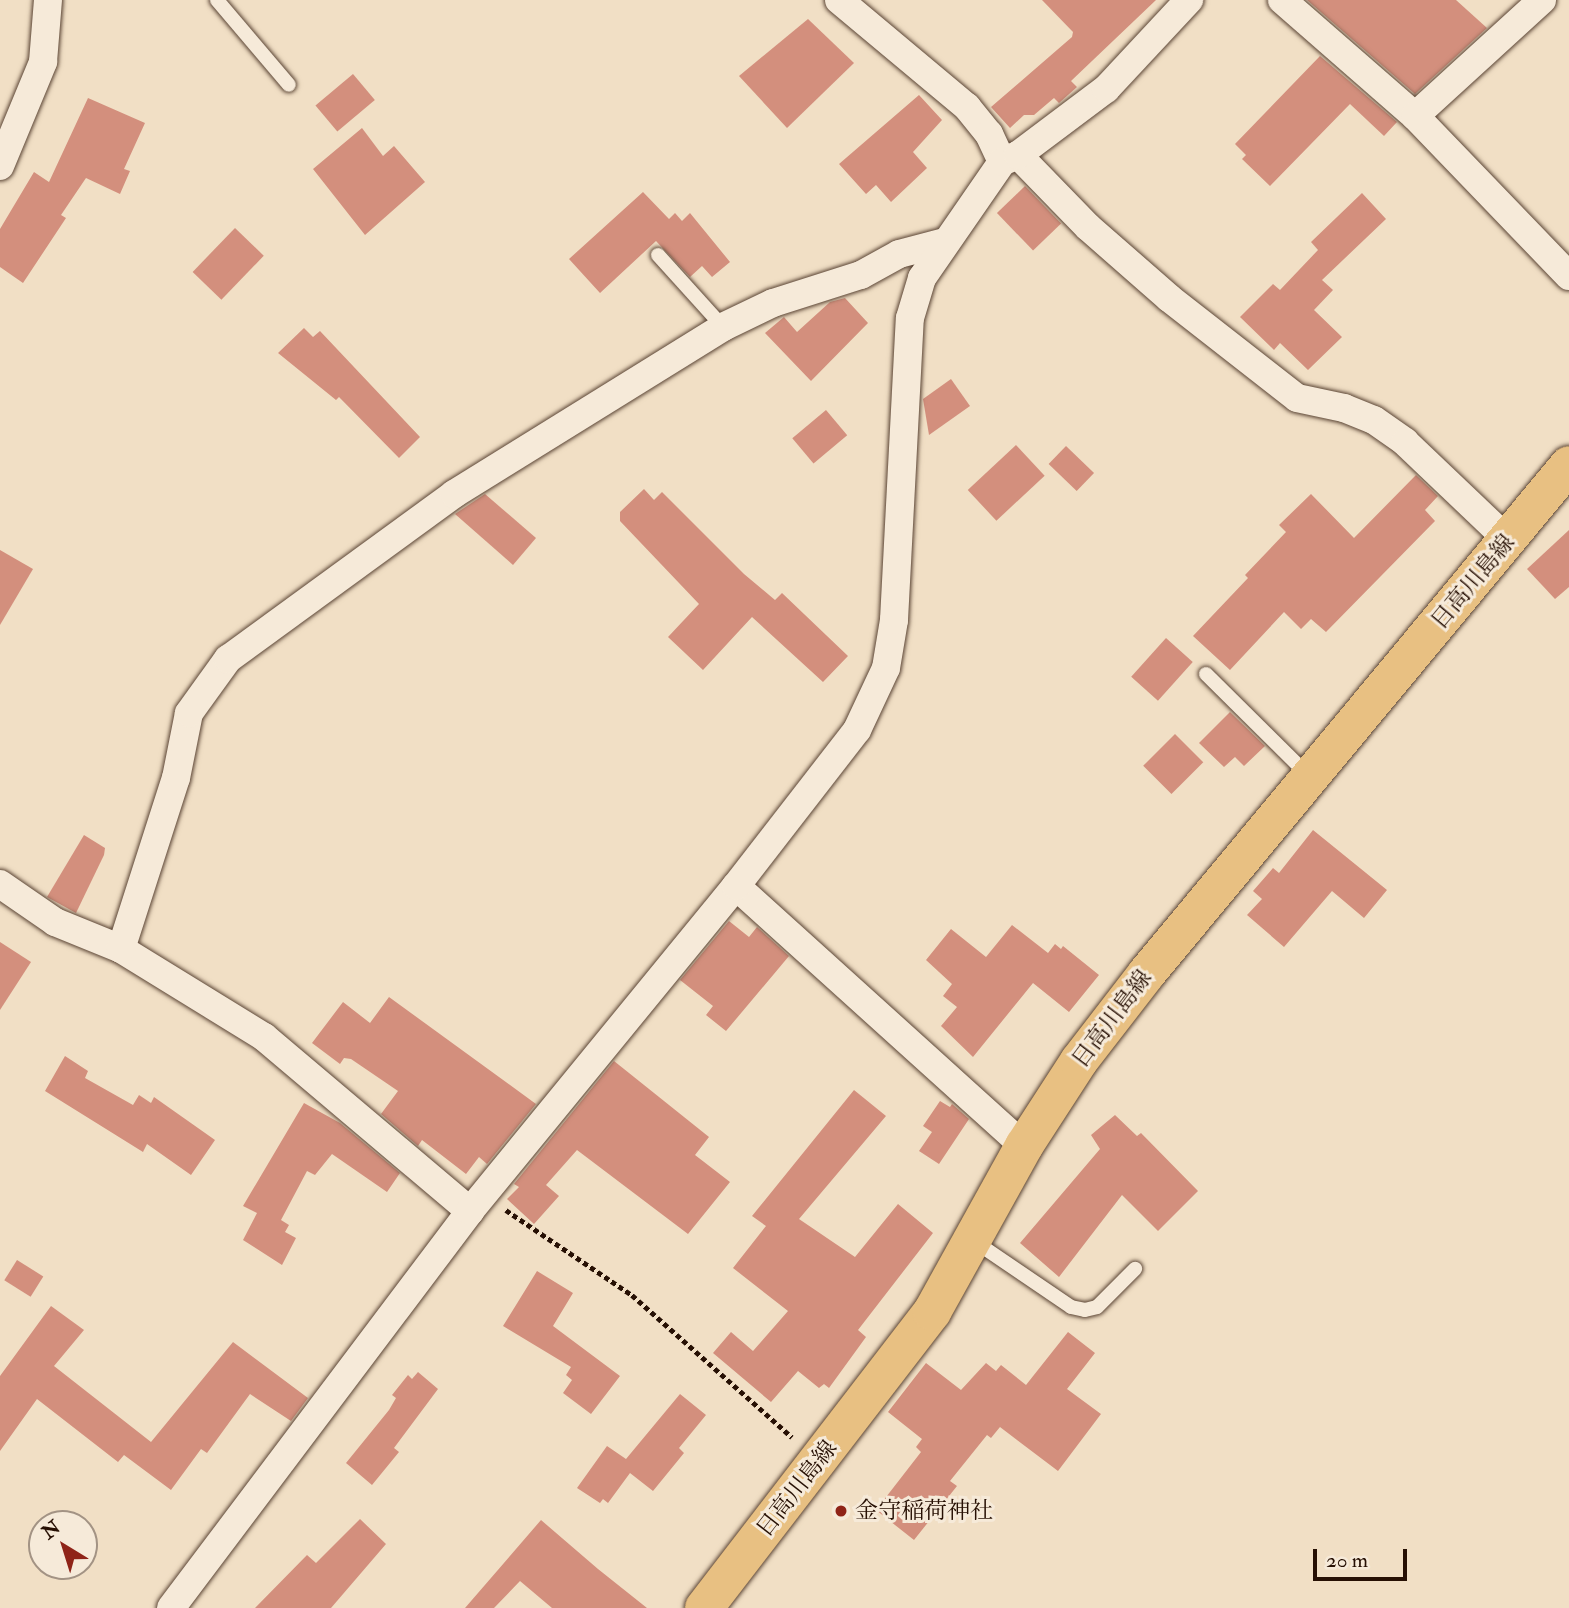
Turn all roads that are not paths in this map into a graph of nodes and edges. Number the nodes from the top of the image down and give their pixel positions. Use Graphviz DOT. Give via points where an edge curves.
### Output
graph roads {
  1 [pos="48,0"];
  2 [pos="217,0"];
  3 [pos="839,0"];
  4 [pos="1189,0"];
  5 [pos="1282,0"];
  6 [pos="1542,0"];
  7 [pos="289,85"];
  8 [pos="1415,116"];
  9 [pos="1010,159"];
  10 [pos="0,166"];
  11 [pos="945,242"];
  12 [pos="658,255"];
  13 [pos="1569,276"];
  14 [pos="723,327"];
  15 [pos="1567,475"];
  16 [pos="1508,540"];
  17 [pos="1206,674"];
  18 [pos="1310,777"];
  19 [pos="0,884"];
  20 [pos="736,886"];
  21 [pos="121,949"];
  22 [pos="1024,1146"];
  23 [pos="477,1203"];
  24 [pos="972,1240"];
  25 [pos="1135,1269"];
  26 [pos="172,1608"];
  27 [pos="704,1608"];
  1 -- 10 [label="street" via="43,62"];
  2 -- 7 [label="lane"];
  3 -- 9 [label="street" via="967,107"];
  4 -- 9 [label="street" via="1106,89"];
  5 -- 8 [label="street"];
  6 -- 8 [label="street"];
  8 -- 13 [label="street"];
  9 -- 11 [label="street"];
  9 -- 16 [label="street" via="1169,298 1297,398 1374,420 1405,442"];
  11 -- 14 [label="street" via="899,254 860,275 774,303"];
  11 -- 20 [label="street" via="922,278 910,318 894,620 886,668 857,730"];
  12 -- 14 [label="lane"];
  14 -- 21 [label="street" via="454,494 228,659 190,713 176,778"];
  15 -- 16 [label="main road, 日高川島線"];
  16 -- 18 [label="main road, 日高川島線"];
  17 -- 18 [label="lane"];
  18 -- 22 [label="main road, 日高川島線" via="1147,973 1079,1061"];
  19 -- 21 [label="street" via="55,922"];
  20 -- 22 [label="street"];
  20 -- 23 [label="street"];
  21 -- 23 [label="street" via="264,1037"];
  22 -- 24 [label="main road, 日高川島線"];
  23 -- 26 [label="street"];
  24 -- 25 [label="lane" via="1071,1307 1085,1310 1097,1307"];
  24 -- 27 [label="main road, 日高川島線" via="932,1312"];
}
